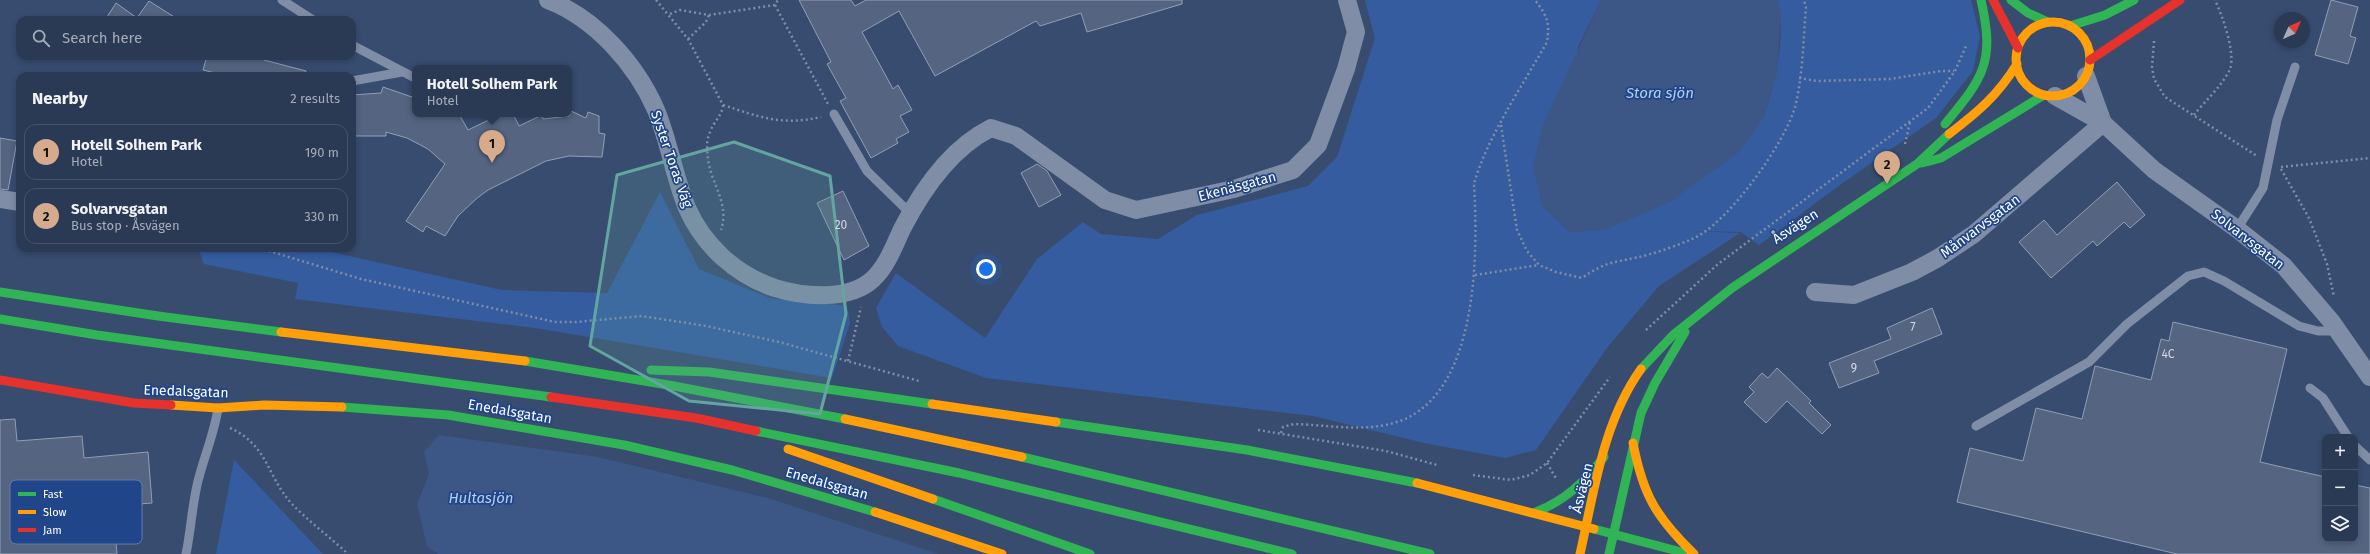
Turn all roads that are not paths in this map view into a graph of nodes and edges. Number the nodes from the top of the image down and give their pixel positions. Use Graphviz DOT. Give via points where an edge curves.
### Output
graph roads {
  1 [pos="282,0"];
  2 [pos="548,0"];
  3 [pos="1347,0"];
  4 [pos="1981,0"];
  5 [pos="1993,0"];
  6 [pos="2011,0"];
  7 [pos="2134,0"];
  8 [pos="2180,0"];
  9 [pos="307,16"];
  10 [pos="2048,22"];
  11 [pos="2070,26"];
  12 [pos="356,47"];
  13 [pos="2018,48"];
  14 [pos="2016,64"];
  15 [pos="2088,68"];
  16 [pos="2295,68"];
  17 [pos="402,72"];
  18 [pos="412,77"];
  19 [pos="356,80"];
  20 [pos="2050,95"];
  21 [pos="834,114"];
  22 [pos="2103,123"];
  23 [pos="1016,136"];
  24 [pos="1917,164"];
  25 [pos="1901,175"];
  26 [pos="0,199"];
  27 [pos="16,201"];
  28 [pos="910,213"];
  29 [pos="2237,229"];
  30 [pos="0,292"];
  31 [pos="1815,292"];
  32 [pos="1693,318"];
  33 [pos="0,319"];
  34 [pos="2335,326"];
  35 [pos="562,367"];
  36 [pos="2370,377"];
  37 [pos="0,380"];
  38 [pos="2310,388"];
  39 [pos="218,408"];
  40 [pos="696,418"];
  41 [pos="1976,426"];
  42 [pos="2346,434"];
  43 [pos="1633,443"];
  44 [pos="2358,449"];
  45 [pos="1604,457"];
  46 [pos="2370,460"];
  47 [pos="1536,512"];
  48 [pos="1586,527"];
  49 [pos="1613,534"];
  50 [pos="1581,551"];
  51 [pos="1609,553"];
  52 [pos="186,554"];
  53 [pos="1002,554"];
  54 [pos="1090,554"];
  55 [pos="1292,554"];
  56 [pos="1430,554"];
  57 [pos="1689,554"];
  58 [pos="1694,554"];
  1 -- 9 [label="lane"];
  2 -- 28 [label="street, Syster Toras Väg" via="579,16 601,34 646,89 656,111 688,208 710,246 750,278 788,292 839,294 856,290 882,270"];
  3 -- 23 [label="street, Ekenäsgatan" via="1356,32 1346,69 1318,145 1293,170 1234,189 1136,210 1105,200"];
  4 -- 25 [label="main road" via="1990,46 1986,66 1962,105"];
  5 -- 13 [label="main road"];
  6 -- 10 [label="main road" via="2028,14"];
  7 -- 11 [label="main road" via="2105,15"];
  8 -- 15 [label="main road"];
  10 -- 11 [label="main road"];
  10 -- 13 [label="main road" via="2029,31"];
  11 -- 15 [label="main road" via="2083,38"];
  12 -- 17 [label="lane"];
  13 -- 14 [label="main road"];
  14 -- 20 [label="main road" via="2026,84"];
  14 -- 24 [label="main road, Åsvägen" via="2002,88 1931,148"];
  15 -- 20 [label="main road" via="2075,88"];
  15 -- 22 [label="street"];
  16 -- 29 [label="lane" via="2276,120 2263,188"];
  17 -- 18 [label="lane"];
  17 -- 19 [label="lane"];
  20 -- 22 [label="street"];
  20 -- 24 [label="main road, Åsvägen" via="1941,158"];
  21 -- 28 [label="lane" via="867,171"];
  22 -- 29 [label="street, Solvarvsgatan" via="2154,170"];
  22 -- 31 [label="street, Månvarvsgatan" via="1974,234 1938,258 1912,272 1854,295"];
  23 -- 28 [label="street, Syster Toras Väg" via="991,128 976,136 932,178"];
  24 -- 25 [label="main road, Åsvägen"];
  25 -- 32 [label="main road, Åsvägen" via="1784,249"];
  26 -- 27 [label="street"];
  29 -- 34 [label="street, Solvarvsgatan" via="2284,266"];
  30 -- 35 [label="main road" via="211,324"];
  32 -- 43 [label="main road, Åsvägen" via="1655,383 1641,413"];
  32 -- 45 [label="main road, Åsvägen" via="1660,344 1643,365 1627,392"];
  33 -- 40 [label="main road" via="97,335"];
  34 -- 36 [label="street, Solvarvsgatan"];
  34 -- 41 [label="lane" via="2318,331 2299,326 2224,281 2204,272 2188,276 2127,324 2089,362"];
  35 -- 47 [label="main road" via="709,372 1247,450 1435,487"];
  35 -- 56 [label="main road" via="856,419"];
  37 -- 39 [label="main road, Enedalsgatan" via="134,403"];
  38 -- 42 [label="lane" via="2323,398"];
  39 -- 52 [label="lane" via="194,499"];
  39 -- 53 [label="main road, Enedalsgatan" via="264,405 364,408 448,415 624,445 732,470 900,519"];
  40 -- 54 [label="main road"];
  40 -- 55 [label="main road" via="959,473"];
  43 -- 49 [label="main road, Åsvägen"];
  43 -- 58 [label="main road" via="1644,492 1664,524"];
  44 -- 46 [label="lane"];
  45 -- 47 [label="main road" via="1578,490 1567,499"];
  45 -- 48 [label="main road, Åsvägen"];
  47 -- 48 [label="main road"];
  48 -- 49 [label="main road"];
  48 -- 50 [label="main road, Åsvägen"];
  49 -- 51 [label="main road, Åsvägen"];
  49 -- 57 [label="main road"];
}
